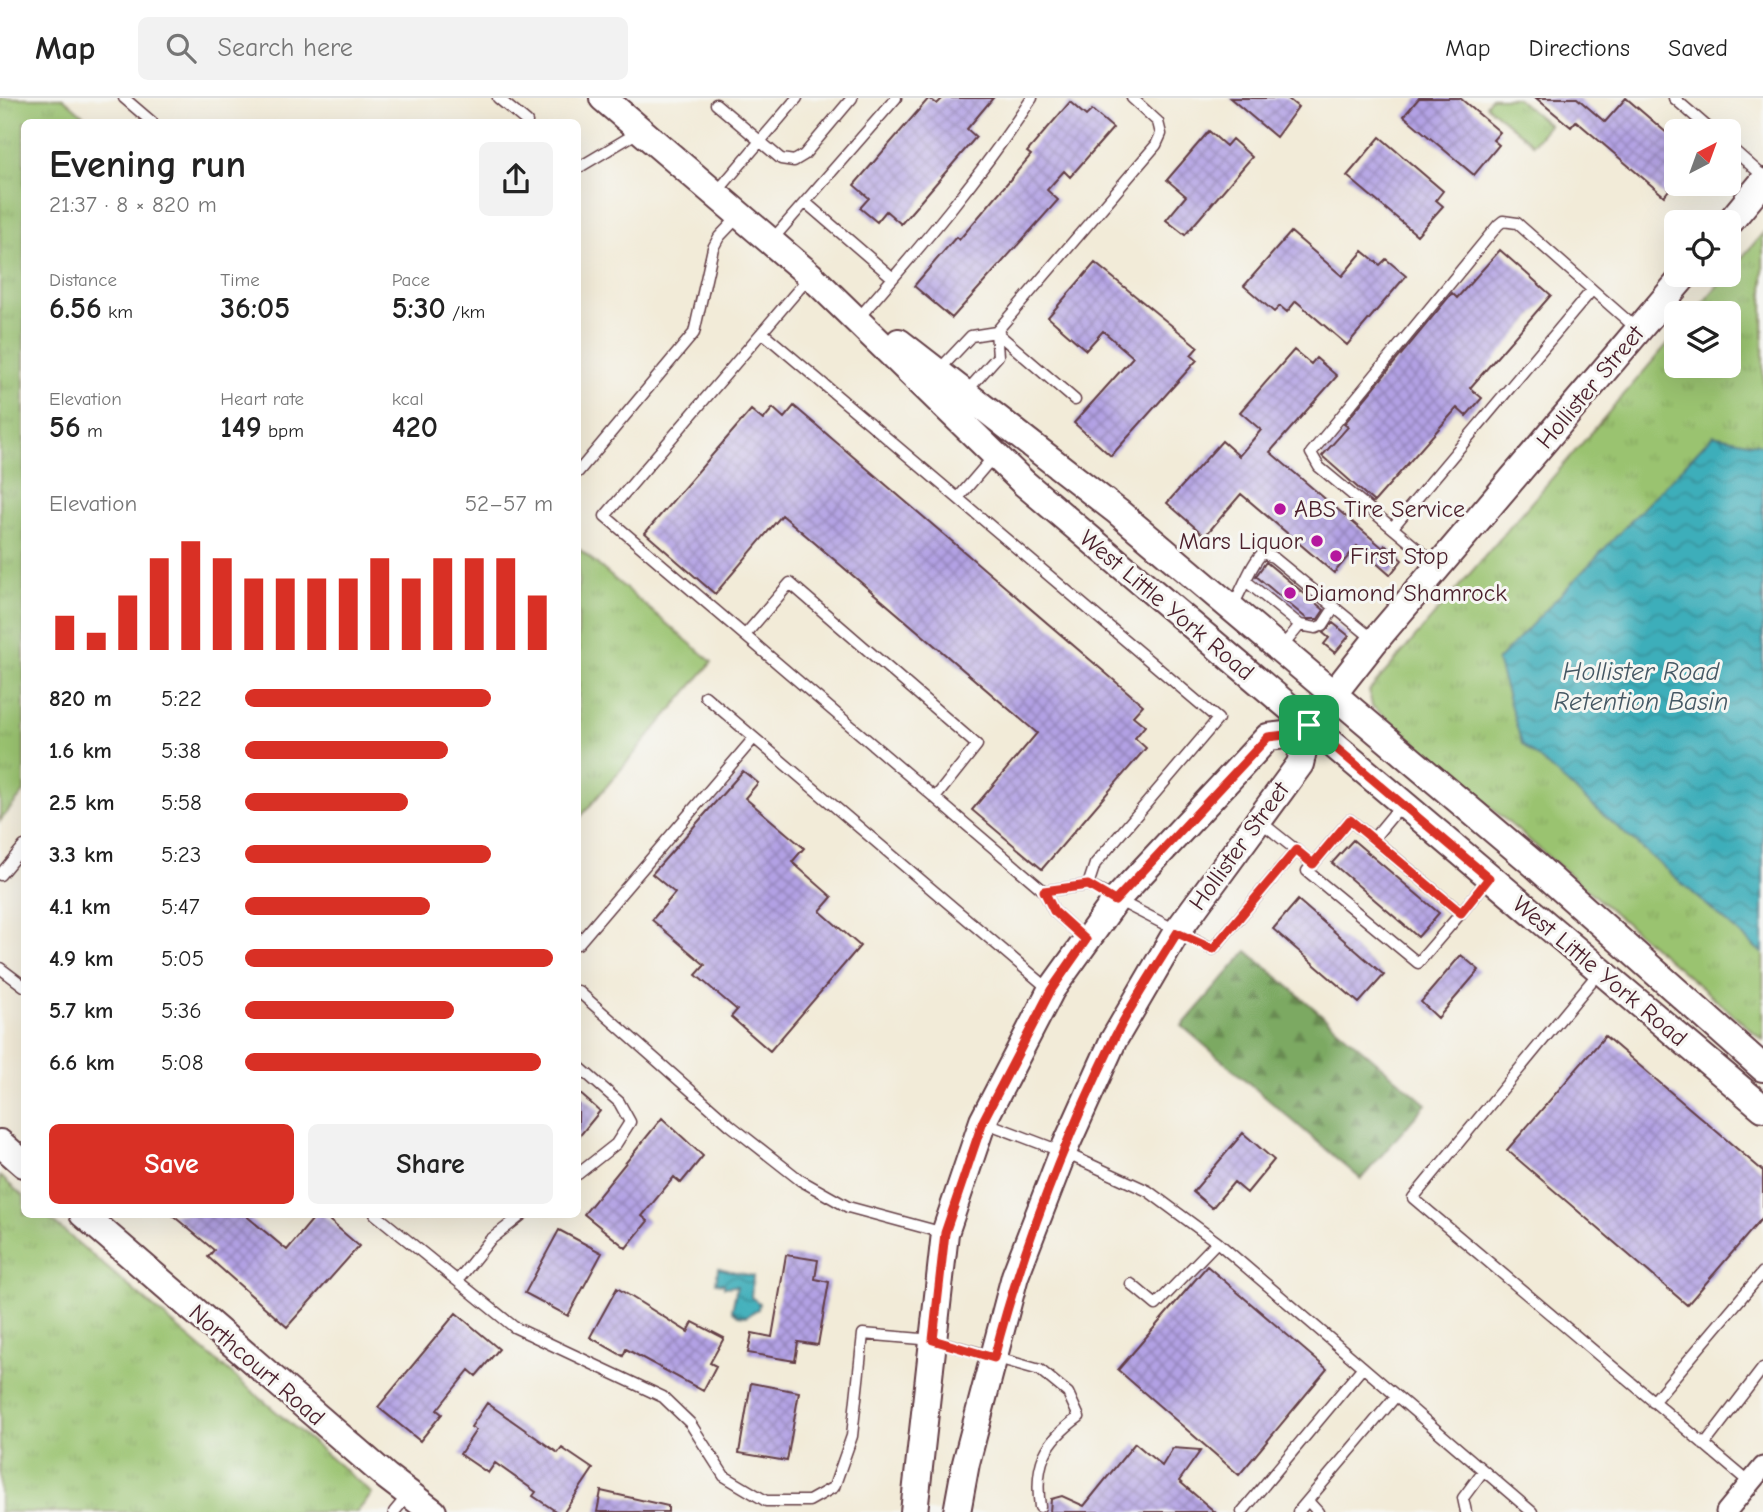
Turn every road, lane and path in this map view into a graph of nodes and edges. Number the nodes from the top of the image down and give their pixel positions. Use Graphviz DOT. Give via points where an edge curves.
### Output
graph roads {
  1 [pos="124,98"];
  2 [pos="498,98"];
  3 [pos="603,98"];
  4 [pos="797,98"];
  5 [pos="852,98"];
  6 [pos="896,98"];
  7 [pos="1032,98"];
  8 [pos="1132,98"];
  9 [pos="1674,98"];
  10 [pos="716,104"];
  11 [pos="148,119"];
  12 [pos="523,119"];
  13 [pos="1698,119"];
  14 [pos="641,131"];
  15 [pos="760,142"];
  16 [pos="1741,157"];
  17 [pos="581,165"];
  18 [pos="1763,176"];
  19 [pos="1763,183"];
  20 [pos="716,194"];
  21 [pos="805,202"];
  22 [pos="1740,210"];
  23 [pos="740,215"];
  24 [pos="771,242"];
  25 [pos="811,276"];
  26 [pos="893,278"];
  27 [pos="1675,287"];
  28 [pos="1592,290"];
  29 [pos="862,314"];
  30 [pos="1638,330"];
  31 [pos="762,332"];
  32 [pos="996,332"];
  33 [pos="938,371"];
  34 [pos="966,392"];
  35 [pos="1076,400"];
  36 [pos="995,454"];
  37 [pos="581,468"];
  38 [pos="958,498"];
  39 [pos="1392,527"];
  40 [pos="1438,566"];
  41 [pos="1247,582"];
  42 [pos="1335,607"];
  43 [pos="1231,609"];
  44 [pos="1300,625"];
  45 [pos="745,635"];
  46 [pos="1375,641"];
  47 [pos="1279,650"];
  48 [pos="705,696"];
  49 [pos="1332,696"];
  50 [pos="1309,725"];
  51 [pos="754,738"];
  52 [pos="935,797"];
  53 [pos="1402,804"];
  54 [pos="1257,818"];
  55 [pos="1373,839"];
  56 [pos="21,850"];
  57 [pos="1296,850"];
  58 [pos="1313,864"];
  59 [pos="0,875"];
  60 [pos="1489,878"];
  61 [pos="1088,885"];
  62 [pos="1044,891"];
  63 [pos="1115,901"];
  64 [pos="1461,913"];
  65 [pos="1177,933"];
  66 [pos="581,940"];
  67 [pos="1086,940"];
  68 [pos="0,968"];
  69 [pos="1600,971"];
  70 [pos="21,984"];
  71 [pos="1051,990"];
  72 [pos="581,995"];
  73 [pos="1763,1068"];
  74 [pos="581,1069"];
  75 [pos="1763,1108"];
  76 [pos="983,1121"];
  77 [pos="0,1143"];
  78 [pos="1063,1152"];
  79 [pos="21,1161"];
  80 [pos="581,1172"];
  81 [pos="95,1218"];
  82 [pos="380,1218"];
  83 [pos="518,1218"];
  84 [pos="945,1233"];
  85 [pos="1217,1242"];
  86 [pos="1763,1272"];
  87 [pos="457,1280"];
  88 [pos="1131,1284"];
  89 [pos="933,1340"];
  90 [pos="994,1358"];
  91 [pos="1363,1367"];
  92 [pos="1763,1368"];
  93 [pos="1396,1396"];
  94 [pos="1653,1402"];
  95 [pos="1704,1445"];
  96 [pos="1483,1471"];
  97 [pos="1757,1479"];
  98 [pos="1308,1501"];
  99 [pos="401,1503"];
  100 [pos="1040,1507"];
  101 [pos="433,1512"];
  102 [pos="914,1512"];
  103 [pos="957,1512"];
  104 [pos="1242,1512"];
  105 [pos="1298,1512"];
  106 [pos="1318,1512"];
  107 [pos="1466,1512"];
  108 [pos="1532,1512"];
  109 [pos="1726,1512"];
  1 -- 11 [label="lane"];
  2 -- 12 [label="lane"];
  3 -- 14 [label="main road, West Little York Road"];
  4 -- 15 [label="lane"];
  5 -- 15 [label="lane" via="804,155 793,161 780,159"];
  6 -- 21 [label="lane"];
  7 -- 26 [label="lane" via="1004,142"];
  8 -- 32 [label="lane" via="1158,122 1161,134 1156,145"];
  9 -- 13 [label="lane"];
  10 -- 15 [label="lane"];
  14 -- 17 [label="lane"];
  14 -- 20 [label="main road, West Little York Road"];
  15 -- 20 [label="lane"];
  16 -- 18 [label="lane"];
  19 -- 22 [label="main road"];
  20 -- 23 [label="main road, West Little York Road"];
  21 -- 24 [label="lane"];
  21 -- 26 [label="lane"];
  23 -- 24 [label="main road, West Little York Road"];
  23 -- 37 [label="lane" via="713,248 694,333"];
  24 -- 25 [label="main road, West Little York Road"];
  25 -- 29 [label="main road, West Little York Road"];
  25 -- 31 [label="lane"];
  25 -- 36 [label="main road, West Little York Road"];
  26 -- 29 [label="lane"];
  27 -- 30 [label="main road, Hollister Street"];
  28 -- 30 [label="lane"];
  28 -- 39 [label="lane"];
  28 -- 39 [label="lane" via="1517,223 1503,221 1436,297 1311,453 1319,467"];
  29 -- 33 [label="main road, West Little York Road"];
  30 -- 40 [label="main road, Hollister Street"];
  31 -- 38 [label="lane"];
  31 -- 45 [label="lane" via="605,516"];
  32 -- 33 [label="lane" via="971,336"];
  32 -- 34 [label="lane" via="998,356"];
  32 -- 35 [label="lane"];
  33 -- 34 [label="main road, West Little York Road"];
  34 -- 43 [label="main road, West Little York Road"];
  36 -- 38 [label="lane"];
  36 -- 50 [label="main road, West Little York Road"];
  38 -- 61 [label="lane" via="1218,719 1096,864"];
  39 -- 40 [label="lane"];
  40 -- 46 [label="main road, Hollister Street"];
  41 -- 42 [label="lane" via="1263,553"];
  41 -- 43 [label="lane"];
  41 -- 44 [label="lane"];
  42 -- 44 [label="lane" via="1323,625"];
  42 -- 46 [label="lane"];
  43 -- 47 [label="main road, West Little York Road"];
  44 -- 47 [label="lane"];
  45 -- 52 [label="lane"];
  45 -- 52 [label="lane" via="789,583 977,745"];
  46 -- 49 [label="main road, Hollister Street"];
  47 -- 49 [label="main road, West Little York Road"];
  48 -- 51 [label="lane"];
  49 -- 50 [label="main road, Hollister Street"];
  49 -- 73 [label="main road, West Little York Road" via="1534,864"];
  50 -- 53 [label="main road, West Little York Road"];
  50 -- 54 [label="main road, Hollister Street" via="1300,764"];
  50 -- 63 [label="main road, Hollister Street" via="1268,737"];
  51 -- 66 [label="lane"];
  51 -- 71 [label="lane"];
  52 -- 62 [label="lane"];
  53 -- 55 [label="lane"];
  53 -- 60 [label="main road, West Little York Road"];
  54 -- 57 [label="lane"];
  54 -- 65 [label="main road, Hollister Street"];
  55 -- 58 [label="lane" via="1350,820"];
  55 -- 64 [label="lane"];
  56 -- 59 [label="lane"];
  57 -- 58 [label="lane"];
  57 -- 65 [label="lane" via="1213,949"];
  58 -- 64 [label="lane" via="1307,871 1418,964"];
  60 -- 64 [label="lane"];
  60 -- 69 [label="main road, West Little York Road"];
  61 -- 62 [label="lane"];
  61 -- 63 [label="lane"];
  62 -- 67 [label="lane" via="1054,911"];
  63 -- 65 [label="lane"];
  63 -- 67 [label="main road, Hollister Street"];
  65 -- 78 [label="main road, Hollister Street" via="1113,1041"];
  67 -- 71 [label="main road, Hollister Street"];
  68 -- 70 [label="lane"];
  69 -- 75 [label="main road, West Little York Road"];
  69 -- 94 [label="lane" via="1413,1198"];
  71 -- 76 [label="main road, Hollister Street"];
  72 -- 84 [label="lane" via="800,1180 848,1207"];
  74 -- 80 [label="lane" via="619,1102 630,1122 617,1144"];
  76 -- 78 [label="lane"];
  76 -- 84 [label="main road, Hollister Street"];
  77 -- 79 [label="main road"];
  78 -- 85 [label="lane" via="1148,1191"];
  78 -- 90 [label="main road, Hollister Street" via="1015,1276"];
  81 -- 99 [label="main road, Northcourt Road"];
  82 -- 87 [label="lane"];
  83 -- 87 [label="lane" via="490,1240"];
  84 -- 89 [label="main road, Hollister Street"];
  85 -- 88 [label="lane" via="1156,1305"];
  85 -- 91 [label="lane"];
  86 -- 94 [label="lane"];
  87 -- 89 [label="lane" via="514,1327 663,1398 690,1423 724,1476 766,1501 810,1501 834,1487 852,1436 863,1334"];
  89 -- 90 [label="lane"];
  89 -- 102 [label="main road, Hollister Street"];
  90 -- 100 [label="lane" via="1040,1370 1068,1393 1079,1418 1055,1434 1041,1464"];
  90 -- 103 [label="main road, Hollister Street" via="965,1463"];
  91 -- 93 [label="lane"];
  91 -- 104 [label="lane"];
  92 -- 95 [label="lane"];
  93 -- 96 [label="lane"];
  93 -- 98 [label="lane"];
  94 -- 95 [label="lane"];
  95 -- 97 [label="lane"];
  96 -- 107 [label="lane" via="1463,1498"];
  96 -- 108 [label="lane"];
  97 -- 109 [label="street"];
  98 -- 105 [label="lane"];
  98 -- 106 [label="lane"];
  99 -- 101 [label="main road, Northcourt Road"];
}
